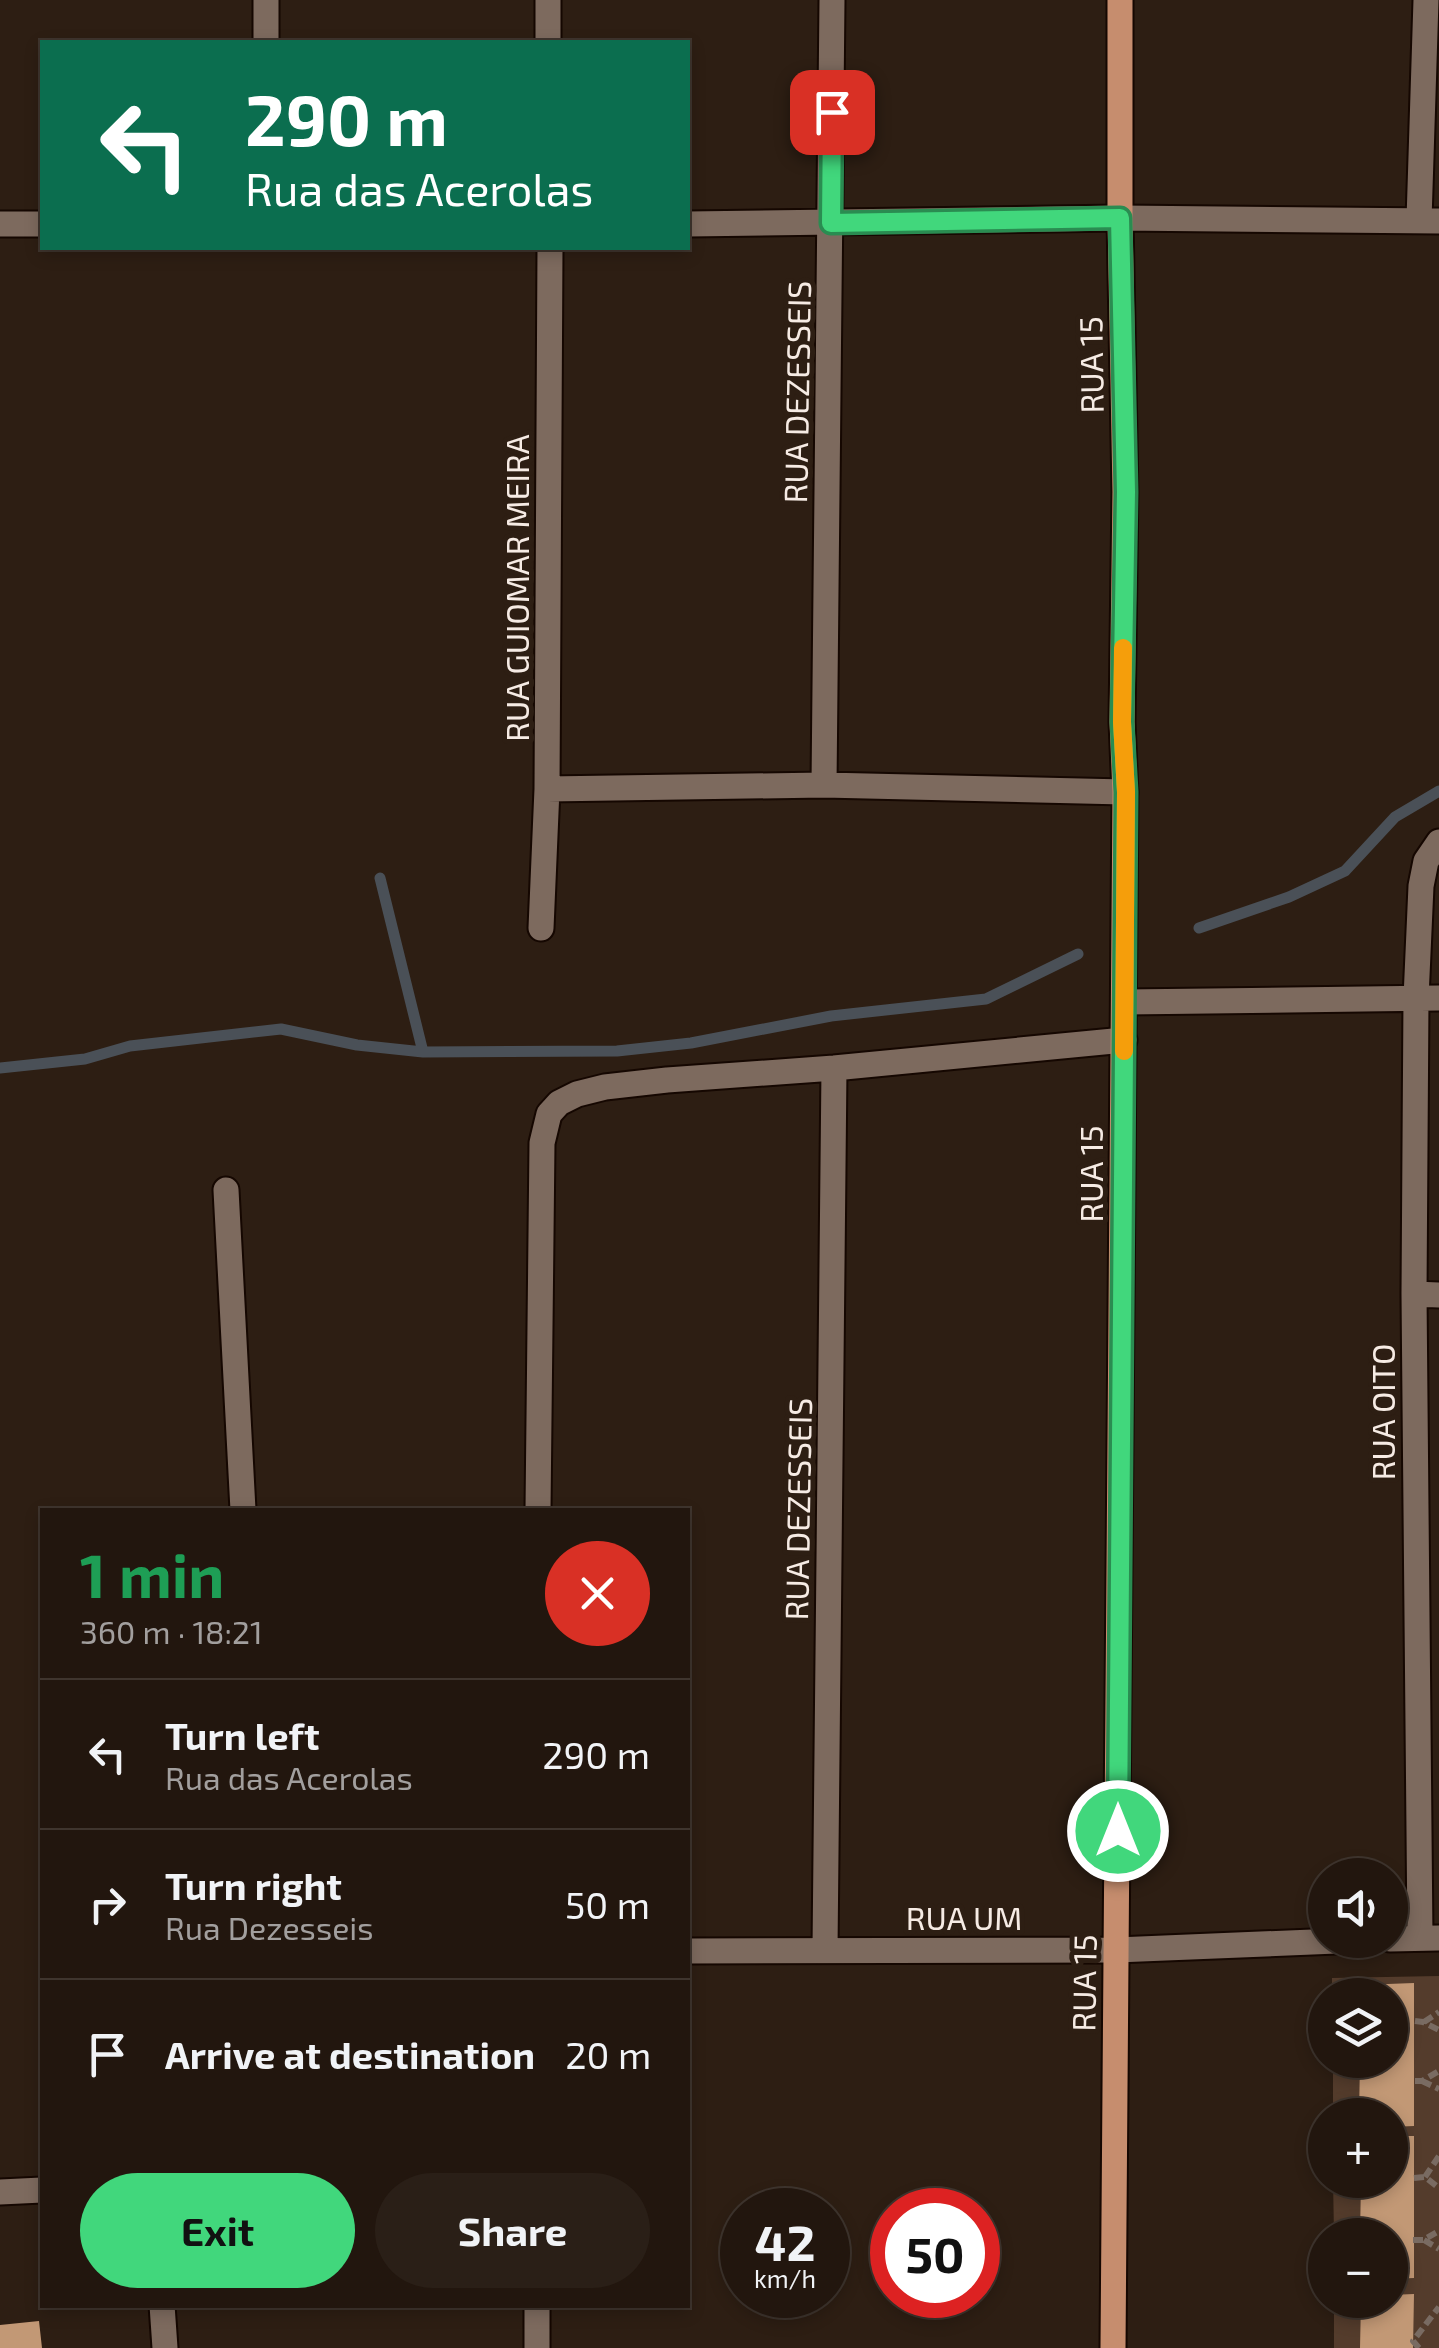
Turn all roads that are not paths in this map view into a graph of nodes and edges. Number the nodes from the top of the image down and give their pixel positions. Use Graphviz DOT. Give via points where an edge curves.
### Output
graph roads {
  1 [pos="266,0"];
  2 [pos="548,0"];
  3 [pos="832,0"];
  4 [pos="1120,0"];
  5 [pos="1426,0"];
  6 [pos="266,40"];
  7 [pos="548,40"];
  8 [pos="1120,218"];
  9 [pos="1429,220"];
  10 [pos="831,223"];
  11 [pos="0,224"];
  12 [pos="40,224"];
  13 [pos="690,224"];
  14 [pos="550,250"];
  15 [pos="824,785"];
  16 [pos="547,789"];
  17 [pos="1126,792"];
  18 [pos="1439,842"];
  19 [pos="541,928"];
  20 [pos="1428,998"];
  21 [pos="1125,1002"];
  22 [pos="1124,1040"];
  23 [pos="834,1068"];
  24 [pos="226,1190"];
  25 [pos="1426,1294"];
  26 [pos="243,1508"];
  27 [pos="538,1508"];
  28 [pos="1427,1587"];
  29 [pos="1429,1938"];
  30 [pos="1308,1942"];
  31 [pos="825,1950"];
  32 [pos="1116,1950"];
  33 [pos="690,1951"];
  34 [pos="40,2190"];
  35 [pos="0,2192"];
  36 [pos="162,2308"];
  37 [pos="538,2308"];
  38 [pos="165,2348"];
  39 [pos="537,2348"];
  40 [pos="1114,2348"];
  1 -- 6 [label="street"];
  2 -- 7 [label="street"];
  3 -- 10 [label="street, RUA DEZESSEIS"];
  4 -- 8 [label="main road, RUA 15"];
  5 -- 9 [label="street"];
  8 -- 9 [label="street"];
  8 -- 10 [label="street"];
  8 -- 17 [label="main road, RUA 15"];
  10 -- 13 [label="street"];
  10 -- 15 [label="street, RUA DEZESSEIS"];
  11 -- 12 [label="street"];
  14 -- 16 [label="street, RUA GUIOMAR MEIRA"];
  15 -- 16 [label="street"];
  15 -- 17 [label="street"];
  16 -- 19 [label="street, RUA GUIOMAR MEIRA"];
  17 -- 21 [label="main road, RUA 15"];
  18 -- 20 [label="street, RUA OITO" via="1421,886"];
  20 -- 21 [label="street"];
  20 -- 25 [label="street, RUA OITO"];
  21 -- 22 [label="main road, RUA 15"];
  22 -- 23 [label="street"];
  22 -- 32 [label="main road, RUA 15"];
  23 -- 27 [label="street" via="605,1087 559,1102 550,1114 542,1143"];
  23 -- 31 [label="street, RUA DEZESSEIS"];
  24 -- 26 [label="street"];
  25 -- 28 [label="street, RUA OITO"];
  28 -- 29 [label="street, RUA OITO"];
  30 -- 32 [label="street, RUA UM"];
  31 -- 32 [label="street, RUA UM"];
  31 -- 33 [label="street, RUA UM"];
  32 -- 40 [label="main road, RUA 15"];
  34 -- 35 [label="street"];
  36 -- 38 [label="street"];
  37 -- 39 [label="street"];
}
